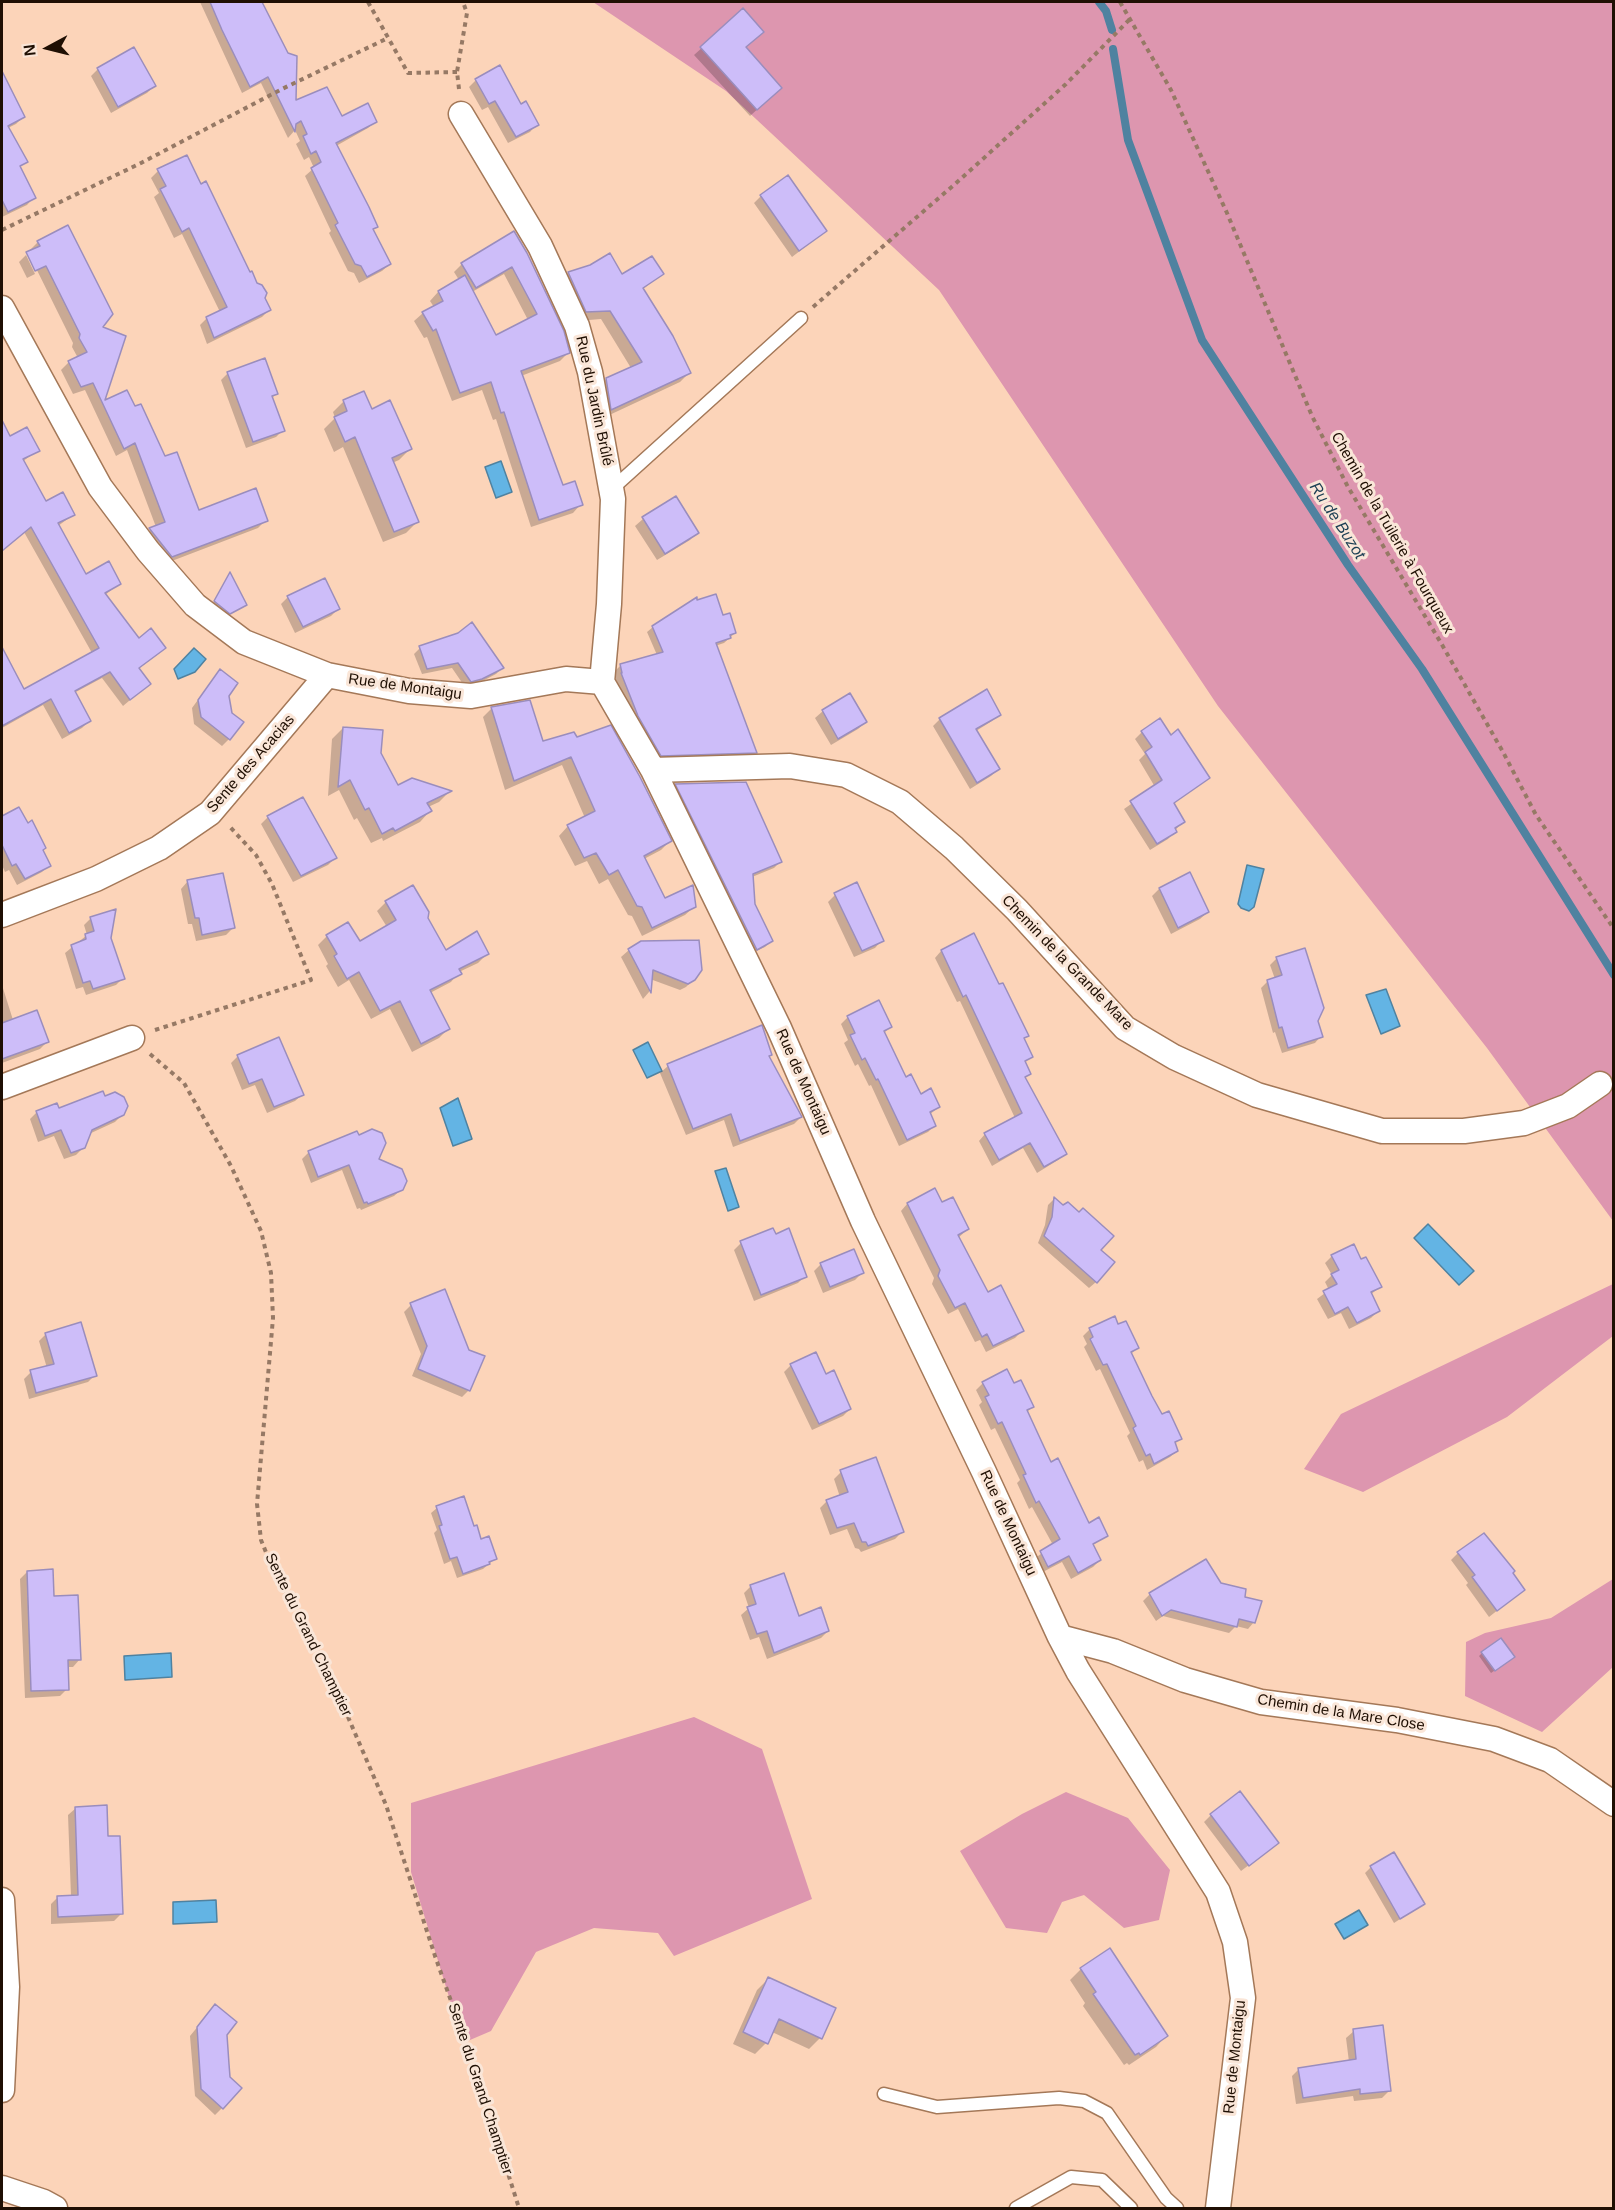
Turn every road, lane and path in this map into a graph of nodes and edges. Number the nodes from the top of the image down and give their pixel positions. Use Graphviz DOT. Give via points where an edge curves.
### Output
graph roads {
  1 [pos="368,2"];
  2 [pos="463,2"];
  3 [pos="1120,2"];
  4 [pos="1130,19"];
  5 [pos="388,38"];
  6 [pos="457,72"];
  7 [pos="461,114"];
  8 [pos="2,230"];
  9 [pos="2,308"];
  10 [pos="801,318"];
  11 [pos="613,488"];
  12 [pos="327,675"];
  13 [pos="602,682"];
  14 [pos="653,770"];
  15 [pos="210,813"];
  16 [pos="2,915"];
  17 [pos="1614,929"];
  18 [pos="132,1038"];
  19 [pos="1600,1084"];
  20 [pos="2,1087"];
  21 [pos="1060,1637"];
  22 [pos="1614,1804"];
  23 [pos="2,1900"];
  24 [pos="2,2090"];
  25 [pos="884,2094"];
  26 [pos="2,2188"];
  27 [pos="55,2208"];
  28 [pos="519,2208"];
  29 [pos="1016,2208"];
  30 [pos="1131,2208"];
  31 [pos="1177,2208"];
  32 [pos="1218,2208"];
  1 -- 5 [label="path"];
  2 -- 6 [label="path" via="467,13"];
  3 -- 4 [label="path, Chemin de la Tuilerie à Fourqueux"];
  4 -- 10 [label="path" via="1066,84 956,184"];
  4 -- 17 [label="path, Chemin de la Tuilerie à Fourqueux" via="1171,90 1312,416 1348,487 1441,643 1536,815"];
  5 -- 6 [label="path" via="408,73"];
  5 -- 8 [label="path"];
  6 -- 7 [label="path"];
  7 -- 11 [label="street, Rue du Jardin Brûlé" via="540,246 577,326"];
  9 -- 12 [label="street, Rue de Montaigu" via="100,487 195,605 244,642"];
  10 -- 11 [label="lane"];
  11 -- 13 [label="street, Rue du Jardin Brûlé"];
  12 -- 13 [label="street, Rue de Montaigu" via="409,691 471,696 567,678"];
  12 -- 15 [label="street, Sente des Acacias"];
  13 -- 14 [label="street, Rue de Montaigu"];
  14 -- 19 [label="street, Chemin de la Grande Mare" via="790,766 846,775 900,802 1017,910 1125,1028 1174,1058 1257,1095 1382,1131 1464,1131 1524,1123 1568,1106"];
  14 -- 21 [label="street, Rue de Montaigu" via="779,1028 863,1221"];
  15 -- 16 [label="street, Sente des Acacias" via="159,848 96,879"];
  15 -- 18 [label="path" via="229,826 255,855 272,885 311,980"];
  18 -- 20 [label="street"];
  18 -- 28 [label="path, Sente du Grand Champtier" via="184,1083 231,1166 261,1231 271,1273 273,1318 257,1504 261,1540 273,1572 326,1666 386,1805"];
  21 -- 22 [label="street, Chemin de la Mare Close" via="1261,1702 1397,1720 1494,1739 1550,1760"];
  21 -- 32 [label="street, Rue de Montaigu" via="1218,1892 1236,1942 1243,1998"];
  23 -- 24 [label="street" via="7,1987"];
  25 -- 31 [label="lane" via="937,2107 1059,2097 1084,2101 1107,2113"];
  26 -- 27 [label="street"];
  29 -- 30 [label="lane" via="1071,2177 1102,2180"];
}
